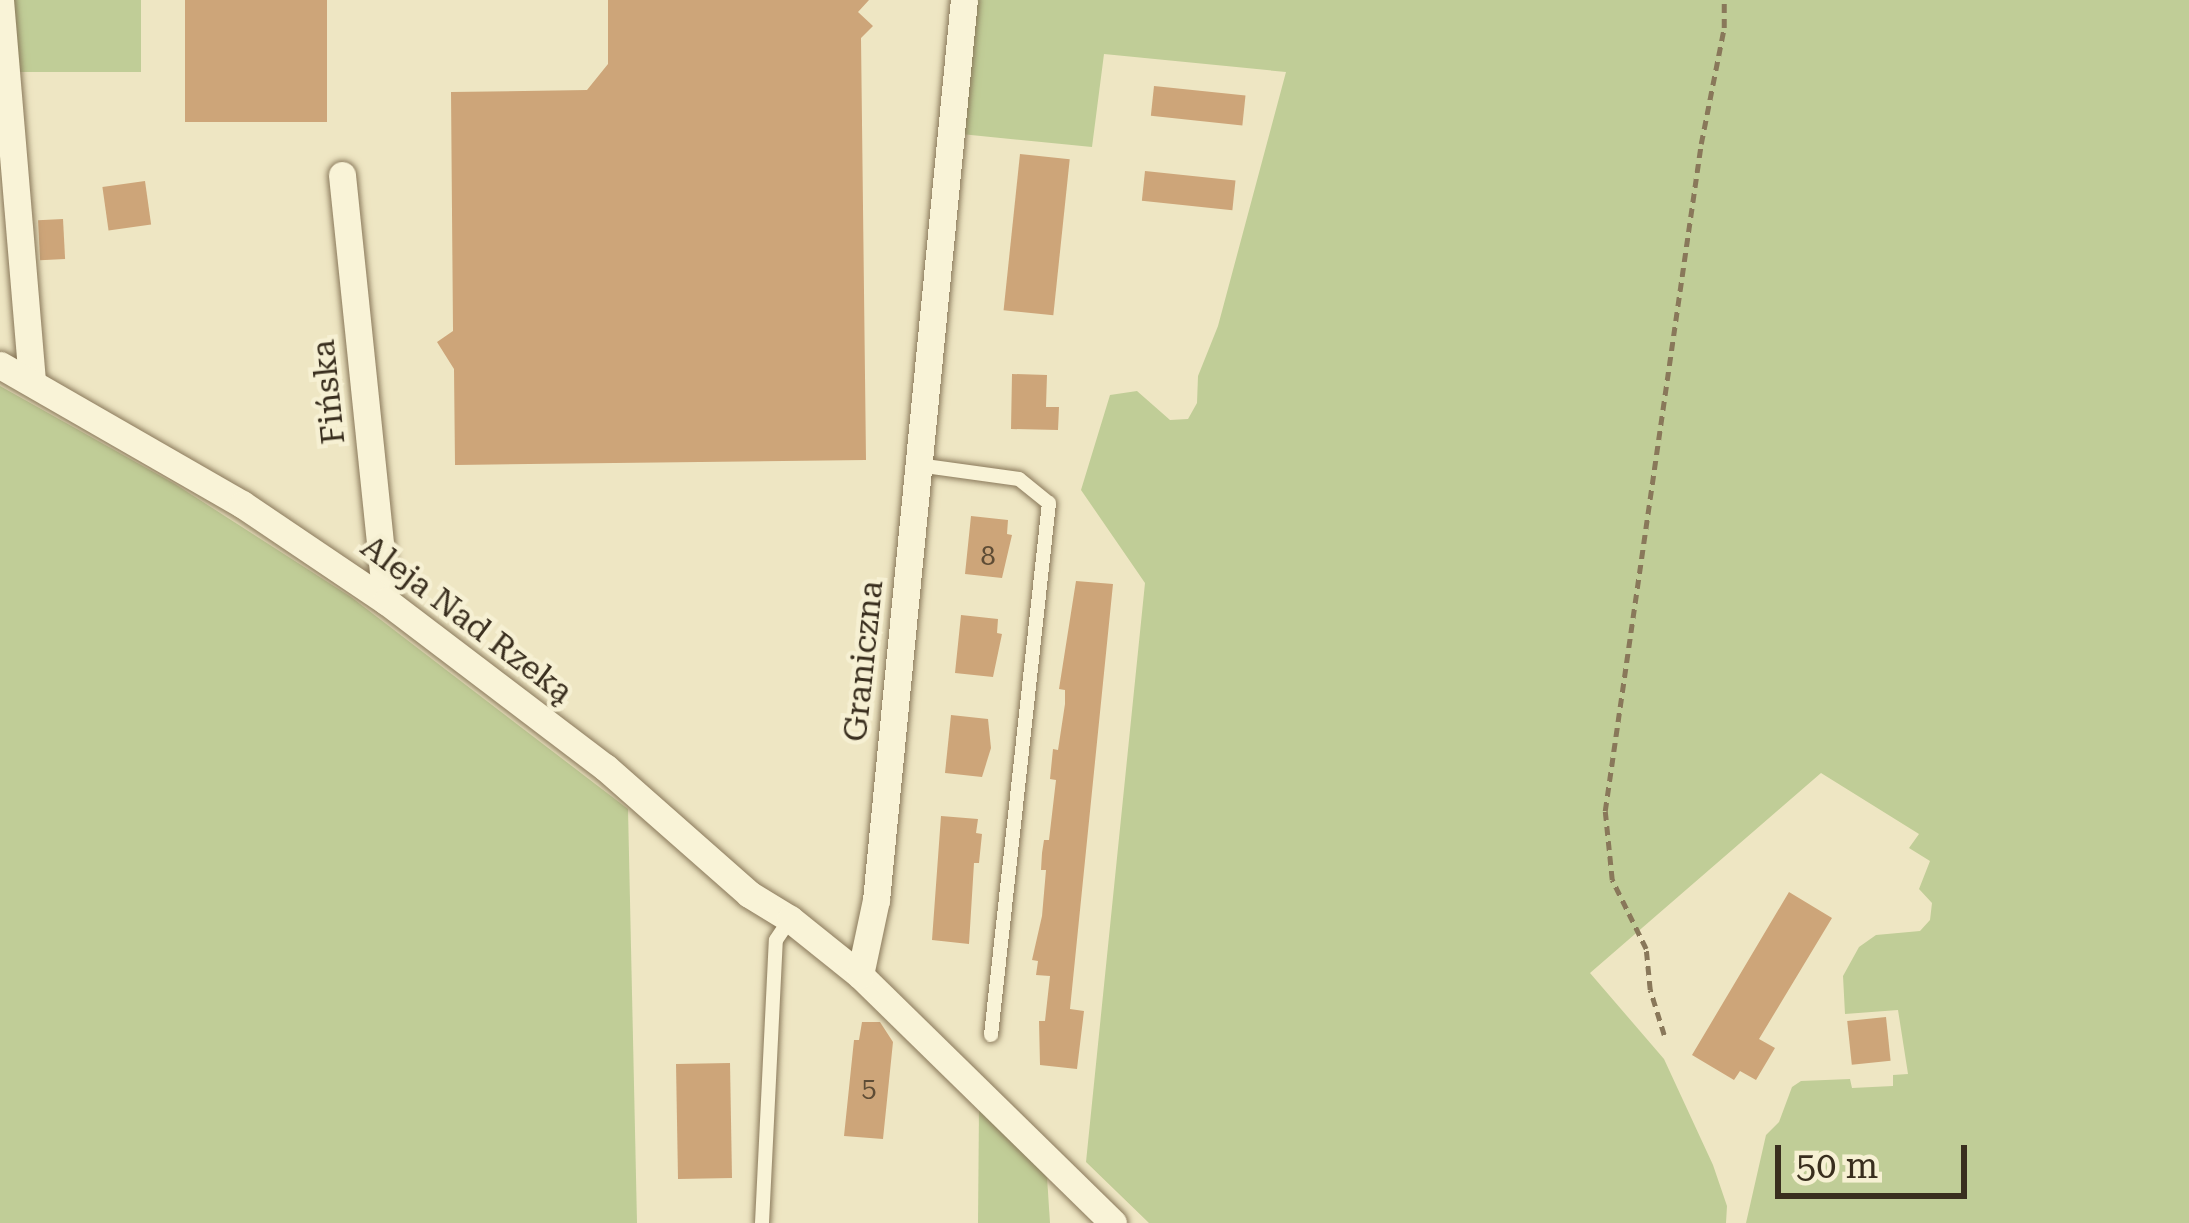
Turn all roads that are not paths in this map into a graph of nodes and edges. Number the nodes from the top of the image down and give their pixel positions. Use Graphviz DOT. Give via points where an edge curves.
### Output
graph roads {
  1 [pos="0,0"];
  2 [pos="964,0"];
  3 [pos="342,175"];
  4 [pos="0,365"];
  5 [pos="32,382"];
  6 [pos="918,465"];
  7 [pos="386,601"];
  8 [pos="790,919"];
  9 [pos="860,975"];
  10 [pos="991,1035"];
  11 [pos="762,1223"];
  12 [pos="1113,1223"];
  1 -- 5 [label="street"];
  2 -- 6 [label="street, Graniczna"];
  3 -- 7 [label="street, Fińska"];
  4 -- 5 [label="street, Aleja Nad Rzeką"];
  5 -- 7 [label="street, Aleja Nad Rzeką" via="242,504"];
  6 -- 9 [label="street, Graniczna" via="876,900"];
  6 -- 10 [label="lane" via="1019,478 1049,502"];
  7 -- 8 [label="street, Aleja Nad Rzeką" via="604,767 749,895"];
  8 -- 9 [label="street, Aleja Nad Rzeką"];
  8 -- 11 [label="lane" via="776,940"];
  9 -- 12 [label="street"];
}
